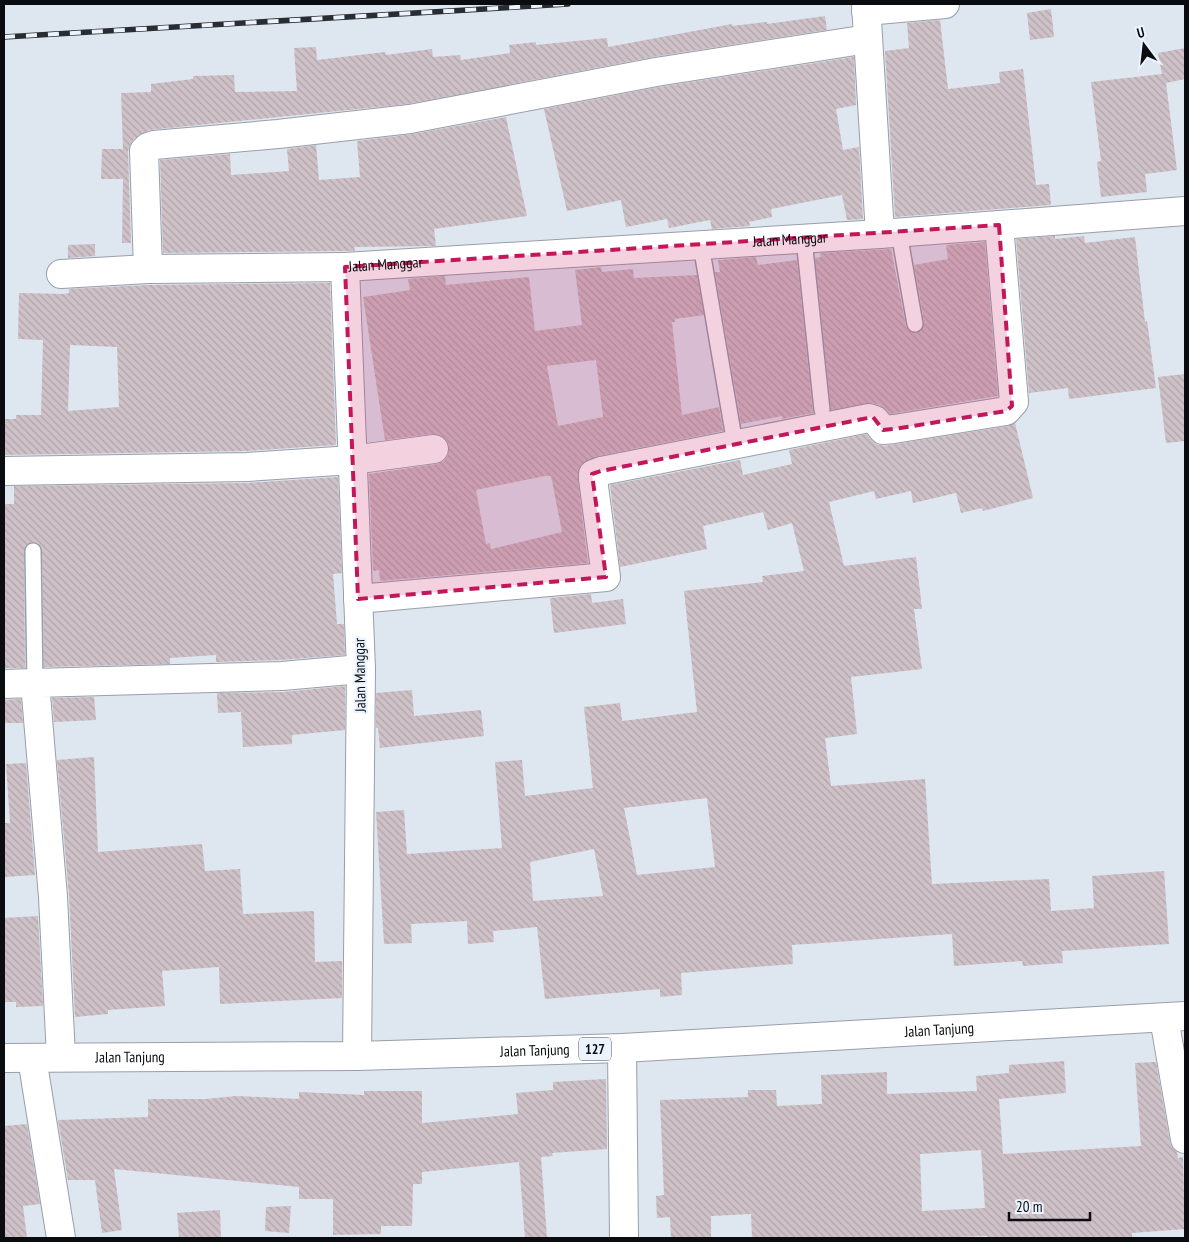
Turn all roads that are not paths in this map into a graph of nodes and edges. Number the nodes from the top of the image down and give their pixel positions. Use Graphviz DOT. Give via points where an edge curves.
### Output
graph roads {
  1 [pos="945,4"];
  2 [pos="866,7"];
  3 [pos="868,39"];
  4 [pos="1185,211"];
  5 [pos="999,226"];
  6 [pos="890,234"];
  7 [pos="804,239"];
  8 [pos="701,245"];
  9 [pos="345,267"];
  10 [pos="148,269"];
  11 [pos="61,274"];
  12 [pos="915,324"];
  13 [pos="822,410"];
  14 [pos="735,444"];
  15 [pos="434,449"];
  16 [pos="352,460"];
  17 [pos="4,471"];
  18 [pos="33,551"];
  19 [pos="358,599"];
  20 [pos="361,669"];
  21 [pos="35,683"];
  22 [pos="4,684"];
  23 [pos="1175,1017"];
  24 [pos="622,1048"];
  25 [pos="358,1056"];
  26 [pos="61,1057"];
  27 [pos="4,1058"];
  28 [pos="32,1058"];
  29 [pos="1185,1139"];
  30 [pos="61,1238"];
  31 [pos="624,1238"];
  1 -- 2 [label="street"];
  2 -- 3 [label="street"];
  3 -- 6 [label="street"];
  3 -- 10 [label="street" via="656,72 410,119 154,144 144,151"];
  4 -- 5 [label="street, Jalan Manggar"];
  5 -- 6 [label="street, Jalan Manggar"];
  5 -- 14 [label="street" via="1014,402 1006,411 894,430 883,430 869,418"];
  6 -- 7 [label="street, Jalan Manggar"];
  6 -- 12 [label="lane"];
  7 -- 8 [label="street, Jalan Manggar"];
  7 -- 13 [label="lane"];
  8 -- 9 [label="street, Jalan Manggar"];
  8 -- 14 [label="lane"];
  9 -- 10 [label="street"];
  9 -- 16 [label="street, Jalan Manggar"];
  10 -- 11 [label="street"];
  14 -- 19 [label="street" via="593,474 606,577"];
  15 -- 16 [label="street"];
  16 -- 17 [label="street" via="247,467"];
  16 -- 19 [label="street, Jalan Manggar"];
  18 -- 21 [label="lane"];
  19 -- 20 [label="street, Jalan Manggar"];
  20 -- 21 [label="street" via="282,676"];
  20 -- 25 [label="street, Jalan Manggar"];
  21 -- 22 [label="street"];
  21 -- 26 [label="street" via="53,897"];
  23 -- 24 [label="street, Jalan Tanjung / 127"];
  23 -- 29 [label="street"];
  24 -- 25 [label="street, Jalan Tanjung / 127"];
  24 -- 31 [label="street"];
  25 -- 26 [label="street, Jalan Tanjung / 127"];
  26 -- 28 [label="street, Jalan Tanjung / 127"];
  27 -- 28 [label="street, Jalan Tanjung / 127"];
  28 -- 30 [label="street"];
}
